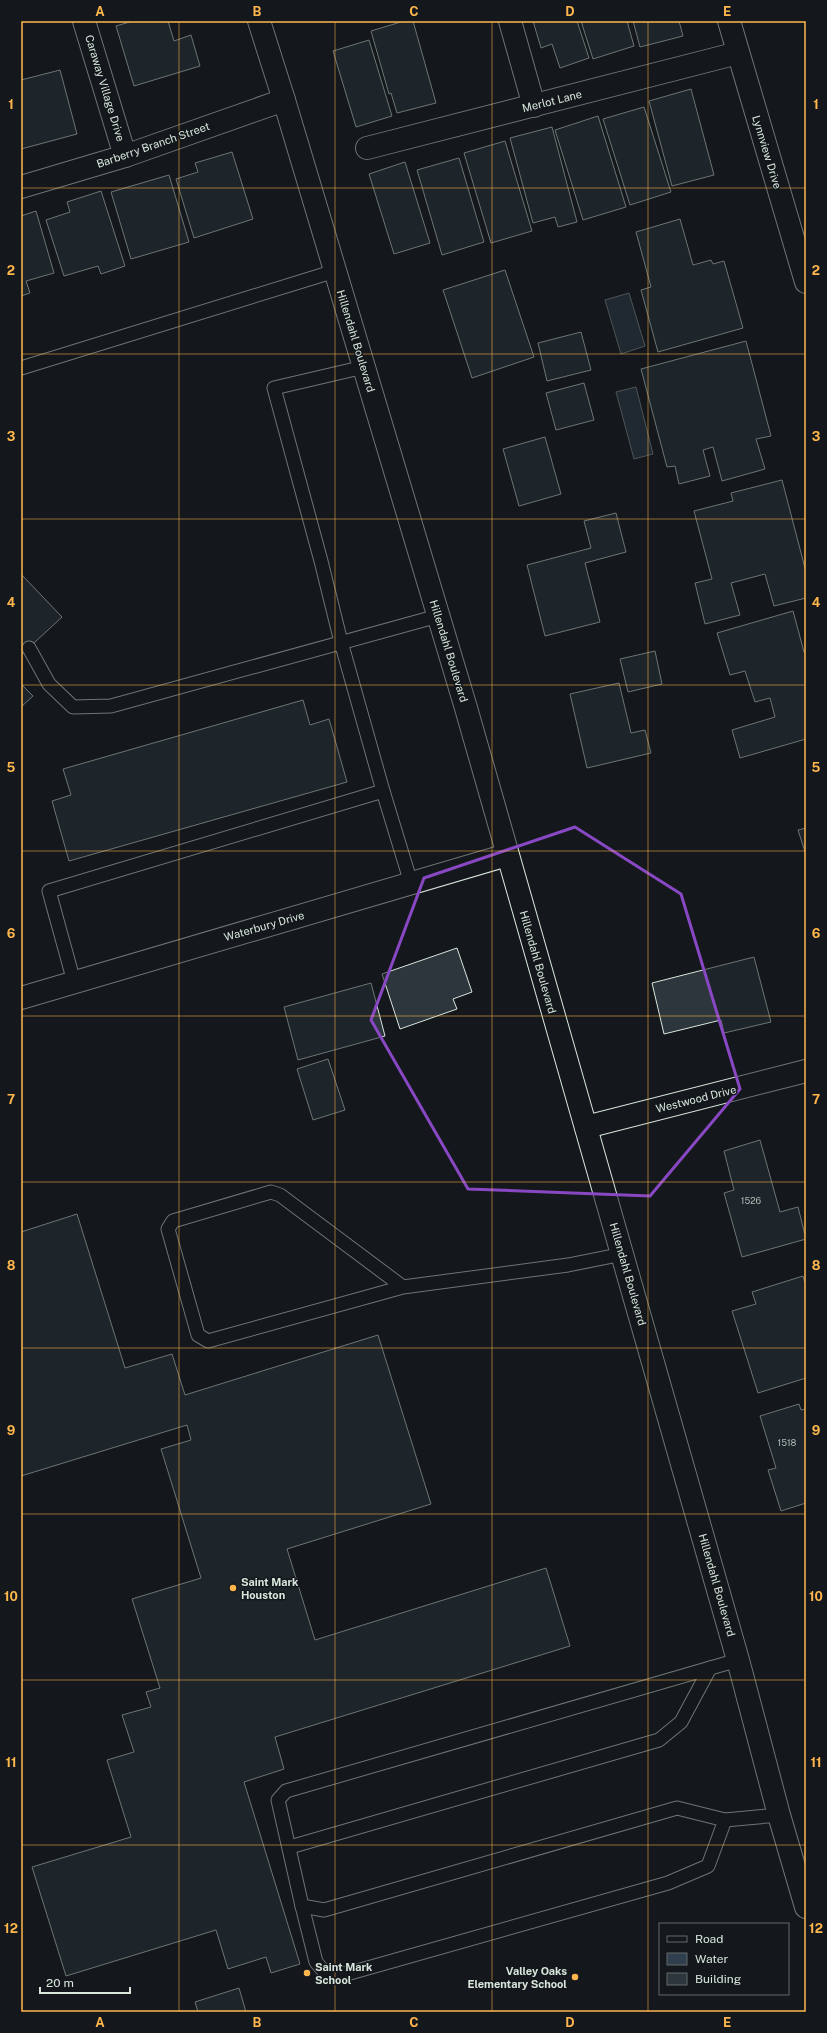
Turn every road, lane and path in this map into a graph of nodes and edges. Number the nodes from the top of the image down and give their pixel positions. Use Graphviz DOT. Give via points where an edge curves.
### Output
graph roads {
  1 [pos="84,21"];
  2 [pos="259,21"];
  3 [pos="510,21"];
  4 [pos="728,21"];
  5 [pos="738,54"];
  6 [pos="284,100"];
  7 [pos="534,106"];
  8 [pos="367,148"];
  9 [pos="125,156"];
  10 [pos="21,187"];
  11 [pos="335,271"];
  12 [pos="806,282"];
  13 [pos="364,367"];
  14 [pos="21,368"];
  15 [pos="438,616"];
  16 [pos="341,642"];
  17 [pos="29,648"];
  18 [pos="383,791"];
  19 [pos="507,855"];
  20 [pos="411,883"];
  21 [pos="74,982"];
  22 [pos="21,998"];
  23 [pos="806,1071"];
  24 [pos="586,1128"];
  25 [pos="622,1254"];
  26 [pos="403,1287"];
  27 [pos="738,1660"];
  28 [pos="710,1668"];
  29 [pos="779,1815"];
  30 [pos="725,1820"];
  31 [pos="290,1847"];
  32 [pos="302,1906"];
  33 [pos="806,1907"];
  1 -- 9 [label="street, Caraway Village Drive"];
  2 -- 6 [label="street, Hillendahl Boulevard"];
  3 -- 7 [label="street"];
  4 -- 5 [label="street, Lynnview Drive"];
  5 -- 7 [label="street, Merlot Lane"];
  5 -- 12 [label="street, Lynnview Drive"];
  6 -- 9 [label="street, Barberry Branch Street"];
  6 -- 11 [label="street, Hillendahl Boulevard"];
  7 -- 8 [label="street, Merlot Lane"];
  9 -- 10 [label="street, Barberry Branch Street"];
  11 -- 13 [label="street, Hillendahl Boulevard"];
  11 -- 14 [label="lane"];
  13 -- 15 [label="street, Hillendahl Boulevard"];
  13 -- 16 [label="lane" via="274,388"];
  15 -- 16 [label="lane"];
  15 -- 19 [label="street, Hillendahl Boulevard"];
  16 -- 17 [label="lane" via="111,706 73,707 49,684"];
  16 -- 18 [label="lane"];
  18 -- 20 [label="lane"];
  18 -- 21 [label="lane" via="49,891"];
  19 -- 20 [label="street, Waterbury Drive"];
  19 -- 24 [label="street, Hillendahl Boulevard"];
  20 -- 21 [label="street, Waterbury Drive"];
  21 -- 22 [label="street, Waterbury Drive"];
  23 -- 24 [label="street, Westwood Drive"];
  24 -- 25 [label="street, Hillendahl Boulevard"];
  25 -- 26 [label="lane" via="568,1265"];
  25 -- 27 [label="street, Hillendahl Boulevard"];
  26 -- 26 [label="lane" via="208,1341 198,1335 168,1229 173,1220 271,1192 280,1195"];
  27 -- 28 [label="lane"];
  27 -- 29 [label="street, Hillendahl Boulevard"];
  28 -- 31 [label="lane" via="681,1722 659,1740"];
  28 -- 31 [label="lane" via="286,1791 278,1800"];
  29 -- 30 [label="lane"];
  29 -- 33 [label="street, Hillendahl Boulevard"];
  30 -- 32 [label="lane" via="677,1808 324,1910"];
  30 -- 32 [label="lane" via="708,1866 668,1883 350,1973 327,1975 316,1962"];
  31 -- 32 [label="lane"];
}
